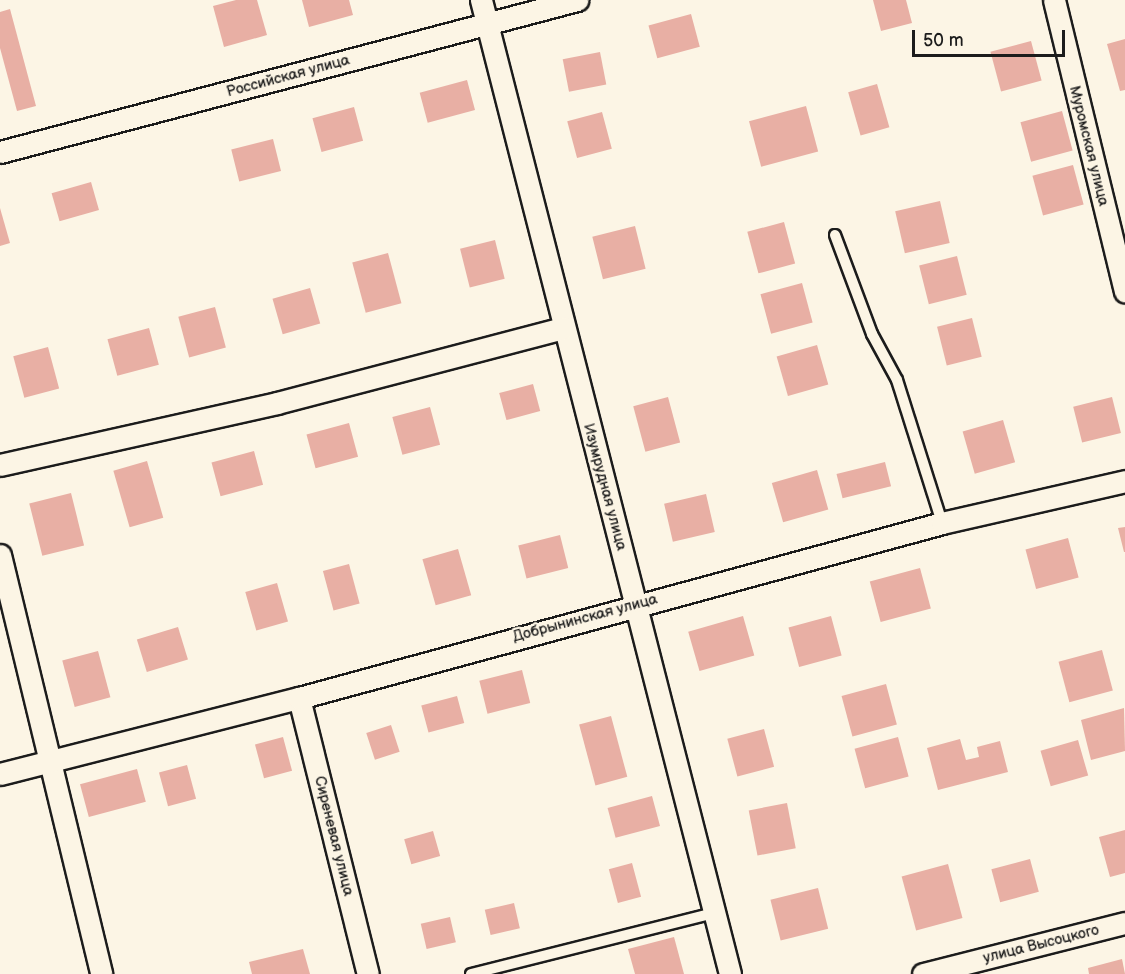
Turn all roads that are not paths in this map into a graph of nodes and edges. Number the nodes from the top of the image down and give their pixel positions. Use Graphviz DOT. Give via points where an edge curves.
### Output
graph roads {
  1 [pos="481,0"];
  2 [pos="577,0"];
  3 [pos="1054,0"];
  4 [pos="488,24"];
  5 [pos="0,152"];
  6 [pos="835,236"];
  7 [pos="1125,291"];
  8 [pos="563,328"];
  9 [pos="0,465"];
  10 [pos="1125,481"];
  11 [pos="942,523"];
  12 [pos="0,555"];
  13 [pos="636,604"];
  14 [pos="299,698"];
  15 [pos="47,763"];
  16 [pos="0,774"];
  17 [pos="714,914"];
  18 [pos="1125,923"];
  19 [pos="101,974"];
  20 [pos="368,974"];
  21 [pos="471,974"];
  22 [pos="730,974"];
  23 [pos="923,974"];
  1 -- 4 [label="street, Изумрудная улица"];
  2 -- 4 [label="street, Российская улица"];
  3 -- 7 [label="street, Муромская улица"];
  4 -- 5 [label="street, Российская улица"];
  4 -- 8 [label="street, Изумрудная улица"];
  6 -- 11 [label="lane" via="872,334 897,380"];
  8 -- 9 [label="street" via="277,403"];
  8 -- 13 [label="street, Изумрудная улица"];
  10 -- 11 [label="street, Добрынинская улица"];
  11 -- 13 [label="street, Добрынинская улица"];
  12 -- 15 [label="street"];
  13 -- 14 [label="street, Добрынинская улица"];
  13 -- 17 [label="street, Изумрудная улица"];
  14 -- 15 [label="street, Добрынинская улица"];
  14 -- 20 [label="street, Сиреневая улица"];
  15 -- 16 [label="street, Добрынинская улица"];
  15 -- 19 [label="street"];
  17 -- 21 [label="lane"];
  17 -- 22 [label="street, Изумрудная улица"];
  18 -- 23 [label="street, улица Высоцкого"];
}
